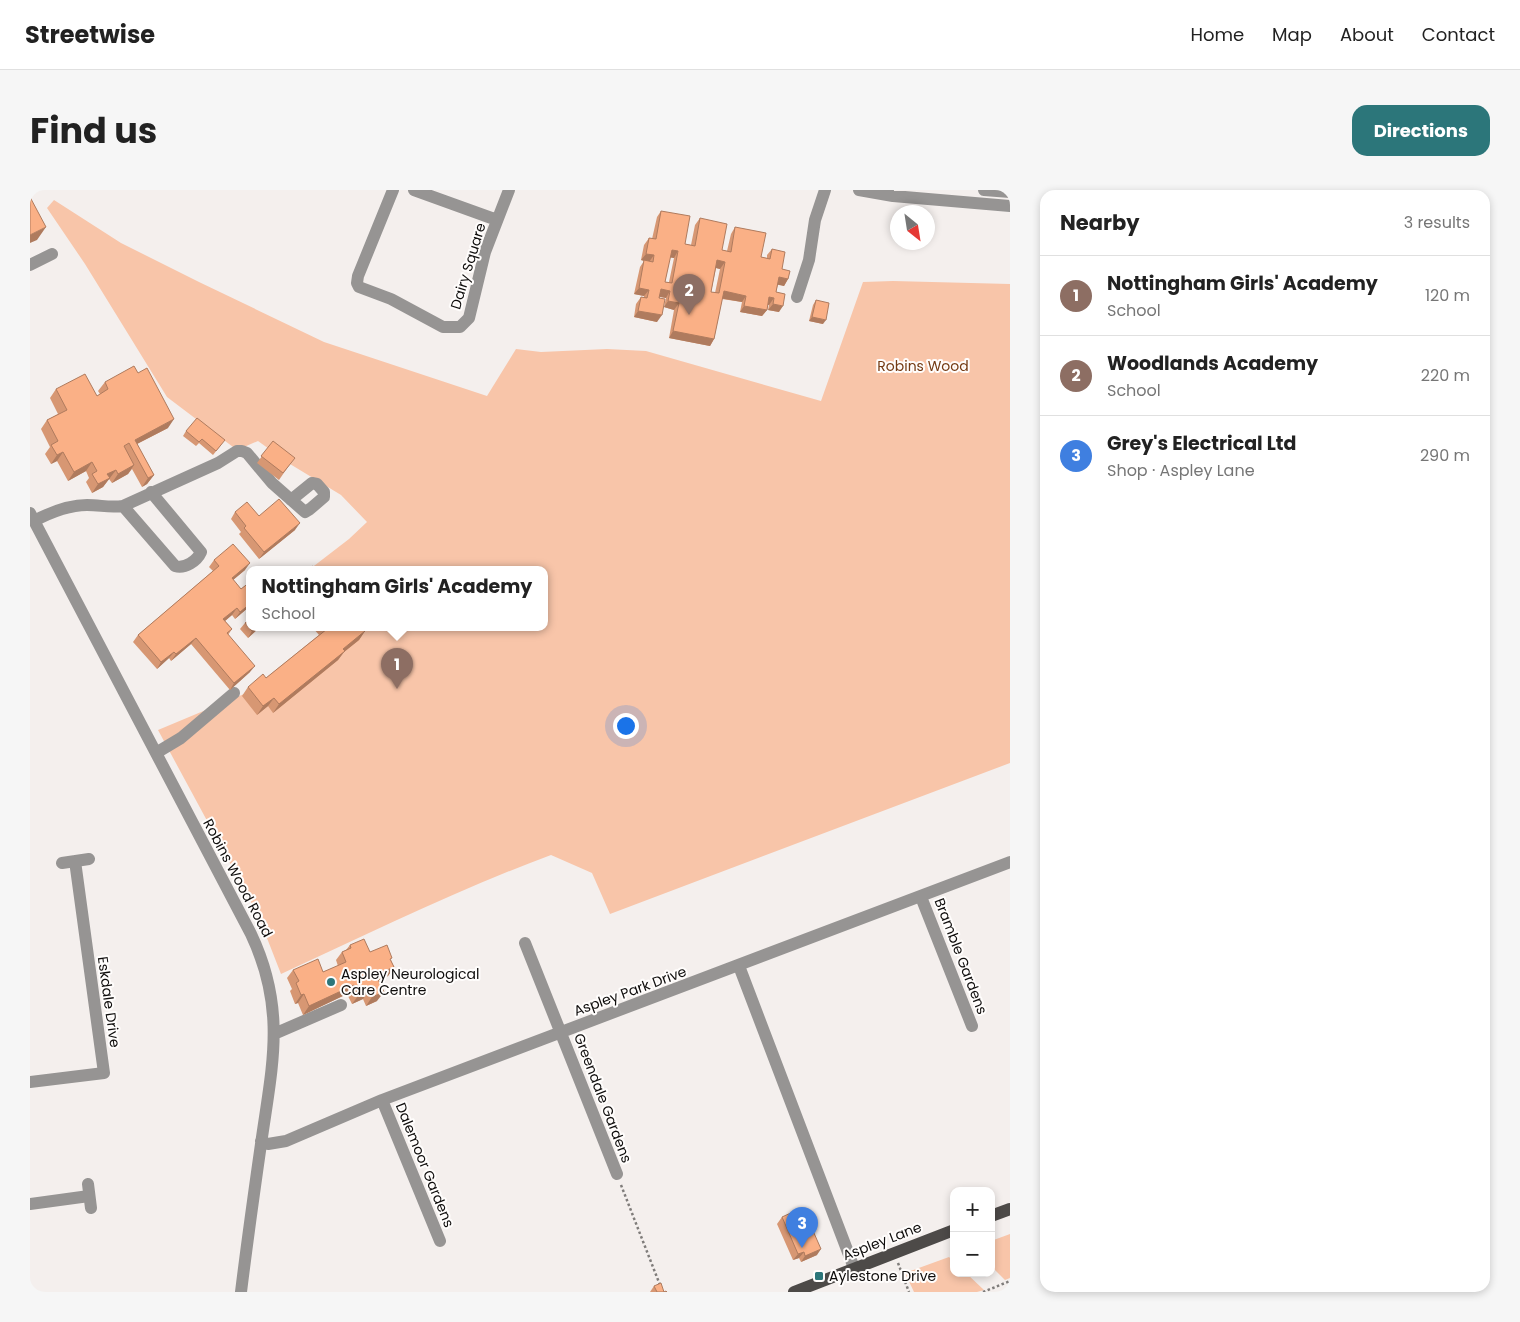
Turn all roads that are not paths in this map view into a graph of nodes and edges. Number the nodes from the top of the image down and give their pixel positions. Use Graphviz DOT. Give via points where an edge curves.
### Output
graph roads {
  1 [pos="393,190"];
  2 [pos="414,190"];
  3 [pos="509,190"];
  4 [pos="825,190"];
  5 [pos="859,190"];
  6 [pos="984,190"];
  7 [pos="1010,192"];
  8 [pos="1010,206"];
  9 [pos="497,220"];
  10 [pos="52,254"];
  11 [pos="30,265"];
  12 [pos="797,297"];
  13 [pos="151,492"];
  14 [pos="291,500"];
  15 [pos="123,506"];
  16 [pos="32,517"];
  17 [pos="42,535"];
  18 [pos="30,541"];
  19 [pos="234,693"];
  20 [pos="156,753"];
  21 [pos="89,859"];
  22 [pos="1010,862"];
  23 [pos="921,897"];
  24 [pos="525,943"];
  25 [pos="739,966"];
  26 [pos="341,1005"];
  27 [pos="972,1026"];
  28 [pos="562,1032"];
  29 [pos="274,1034"];
  30 [pos="30,1082"];
  31 [pos="382,1100"];
  32 [pos="261,1141"];
  33 [pos="617,1174"];
  34 [pos="89,1196"];
  35 [pos="30,1204"];
  36 [pos="1010,1209"];
  37 [pos="995,1215"];
  38 [pos="950,1232"];
  39 [pos="440,1242"];
  40 [pos="854,1268"];
  41 [pos="241,1292"];
  42 [pos="794,1292"];
  1 -- 9 [label="street, Dairy Square" via="357,282 359,287 391,299 443,327 460,326 469,318 485,252"];
  2 -- 9 [label="street, Dairy Square"];
  3 -- 9 [label="street, Dairy Square"];
  4 -- 12 [label="street"];
  5 -- 8 [label="street"];
  6 -- 7 [label="street"];
  10 -- 11 [label="street"];
  13 -- 14 [label="street" via="242,450"];
  13 -- 15 [label="street"];
  13 -- 15 [label="street" via="201,552 185,566 174,566"];
  15 -- 16 [label="street" via="71,507"];
  16 -- 17 [label="street, Robins Wood Road"];
  17 -- 18 [label="street"];
  17 -- 20 [label="street, Robins Wood Road"];
  19 -- 20 [label="street" via="181,738"];
  20 -- 29 [label="street, Robins Wood Road" via="259,952 273,1007"];
  21 -- 30 [label="street, Eskdale Drive" via="68,862 104,1073"];
  22 -- 23 [label="street, Aspley Park Drive"];
  23 -- 25 [label="street, Aspley Park Drive"];
  23 -- 27 [label="street, Bramble Gardens"];
  24 -- 28 [label="street, Greendale Gardens"];
  25 -- 28 [label="street, Aspley Park Drive"];
  25 -- 40 [label="street"];
  26 -- 29 [label="street"];
  28 -- 31 [label="street, Aspley Park Drive"];
  28 -- 33 [label="street, Greendale Gardens"];
  29 -- 32 [label="street, Robins Wood Road" via="271,1084"];
  31 -- 32 [label="street, Aspley Park Drive" via="286,1141 268,1144"];
  31 -- 39 [label="street, Dalemoor Gardens"];
  32 -- 41 [label="street, Robins Wood Road"];
  34 -- 35 [label="street"];
  36 -- 37 [label="main road"];
  38 -- 40 [label="main road, Aspley Lane"];
  40 -- 42 [label="main road, Aspley Lane"];
}
